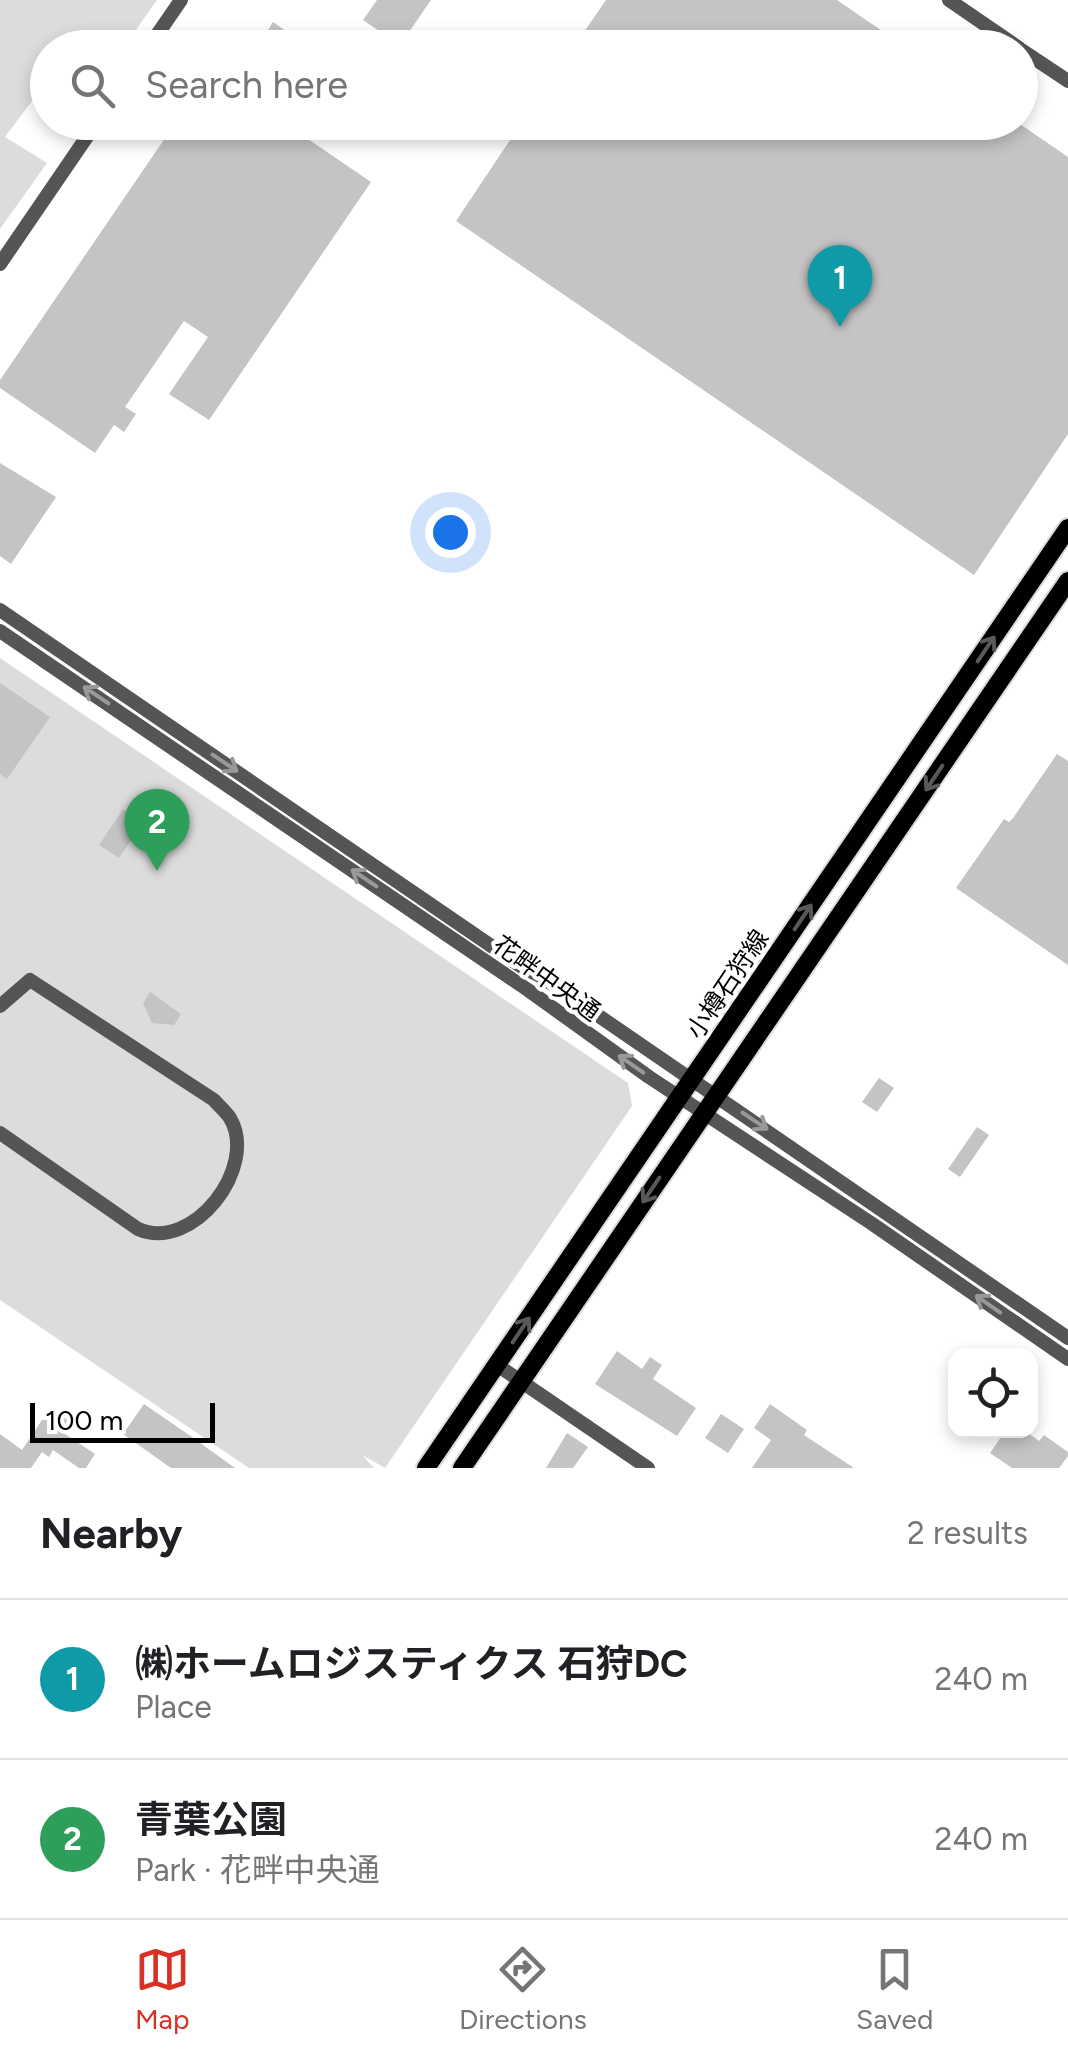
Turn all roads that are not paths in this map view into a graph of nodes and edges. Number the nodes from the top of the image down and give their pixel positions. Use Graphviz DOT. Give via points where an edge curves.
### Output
graph roads {
  1 [pos="181,0"];
  2 [pos="949,0"];
  3 [pos="160,30"];
  4 [pos="993,30"];
  5 [pos="1038,60"];
  6 [pos="1068,81"];
  7 [pos="85,140"];
  8 [pos="0,264"];
  9 [pos="1068,528"];
  10 [pos="1068,582"];
  11 [pos="0,610"];
  12 [pos="0,631"];
  13 [pos="0,1006"];
  14 [pos="692,1079"];
  15 [pos="717,1095"];
  16 [pos="679,1098"];
  17 [pos="703,1114"];
  18 [pos="0,1134"];
  19 [pos="1068,1338"];
  20 [pos="1068,1359"];
  21 [pos="497,1365"];
  22 [pos="522,1382"];
  23 [pos="426,1468"];
  24 [pos="462,1468"];
  25 [pos="648,1468"];
  1 -- 3 [label="street"];
  2 -- 4 [label="street"];
  5 -- 6 [label="street"];
  7 -- 8 [label="street"];
  14 -- 9 [label="main road, 小樽石狩線, one-way"];
  10 -- 15 [label="main road, one-way"];
  11 -- 14 [label="street, 花畔中央通, one-way"];
  16 -- 12 [label="street, 花畔中央通, one-way"];
  13 -- 18 [label="street" via="30,980 45,988 214,1100 232,1120 235,1154 210,1208 162,1235 138,1229"];
  14 -- 15 [label="street, 花畔中央通"];
  14 -- 16 [label="main road, 小樽石狩線"];
  15 -- 17 [label="main road"];
  15 -- 19 [label="street, 花畔中央通, one-way"];
  16 -- 17 [label="street, 花畔中央通"];
  21 -- 16 [label="main road, 小樽石狩線, one-way"];
  20 -- 17 [label="street, 花畔中央通, one-way"];
  17 -- 22 [label="main road, one-way"];
  21 -- 22 [label="street"];
  21 -- 23 [label="main road, 小樽石狩線"];
  22 -- 24 [label="main road"];
  22 -- 25 [label="street"];
}
